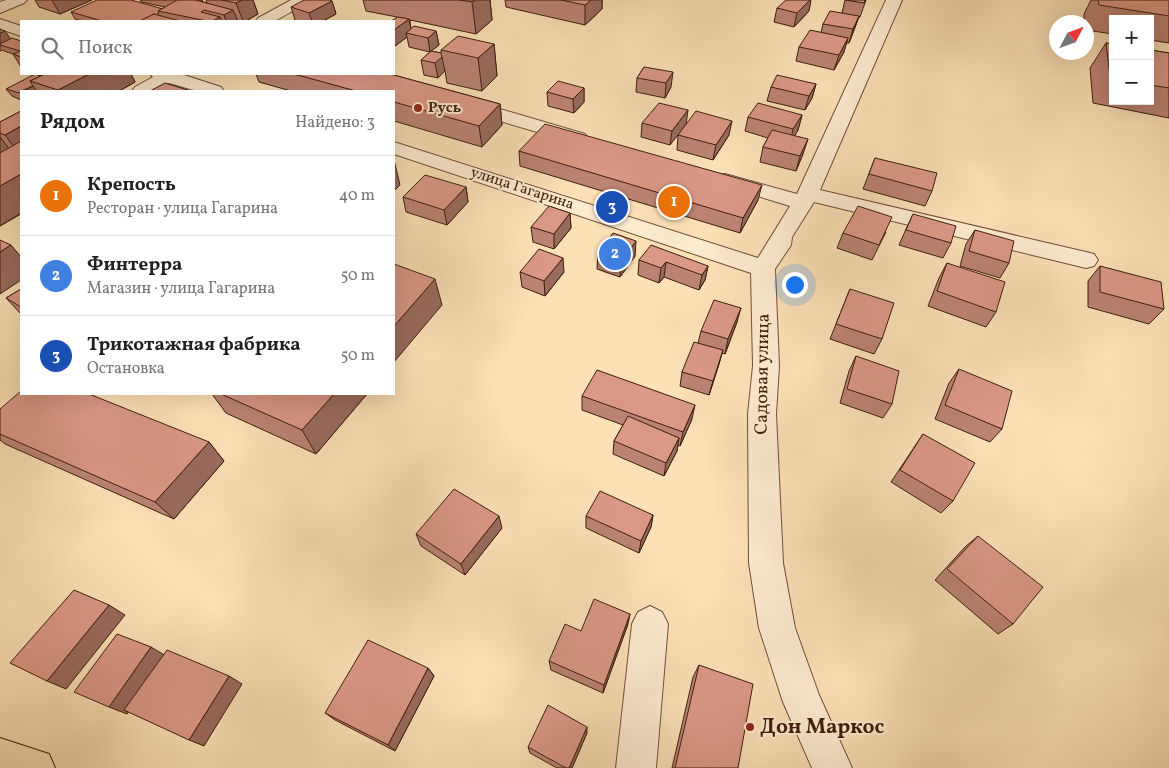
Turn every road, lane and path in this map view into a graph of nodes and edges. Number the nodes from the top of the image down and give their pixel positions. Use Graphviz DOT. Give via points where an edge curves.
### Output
graph roads {
  1 [pos="20,0"];
  2 [pos="302,0"];
  3 [pos="894,0"];
  4 [pos="0,8"];
  5 [pos="266,20"];
  6 [pos="0,24"];
  7 [pos="20,31"];
  8 [pos="166,75"];
  9 [pos="143,90"];
  10 [pos="212,90"];
  11 [pos="452,101"];
  12 [pos="594,142"];
  13 [pos="395,148"];
  14 [pos="708,175"];
  15 [pos="806,198"];
  16 [pos="1086,260"];
  17 [pos="763,268"];
  18 [pos="650,624"];
  19 [pos="0,758"];
  20 [pos="35,768"];
  21 [pos="636,768"];
  22 [pos="832,768"];
  1 -- 4 [label="street"];
  2 -- 5 [label="street"];
  3 -- 15 [label="street"];
  6 -- 7 [label="street"];
  8 -- 9 [label="street"];
  8 -- 10 [label="street"];
  11 -- 12 [label="street"];
  13 -- 17 [label="street, улица Гагарина"];
  14 -- 15 [label="street"];
  15 -- 16 [label="street"];
  15 -- 17 [label="street"];
  17 -- 22 [label="street, Садовая улица" via="766,563 777,628 802,702"];
  18 -- 21 [label="street"];
  19 -- 20 [label="main road"];
}
